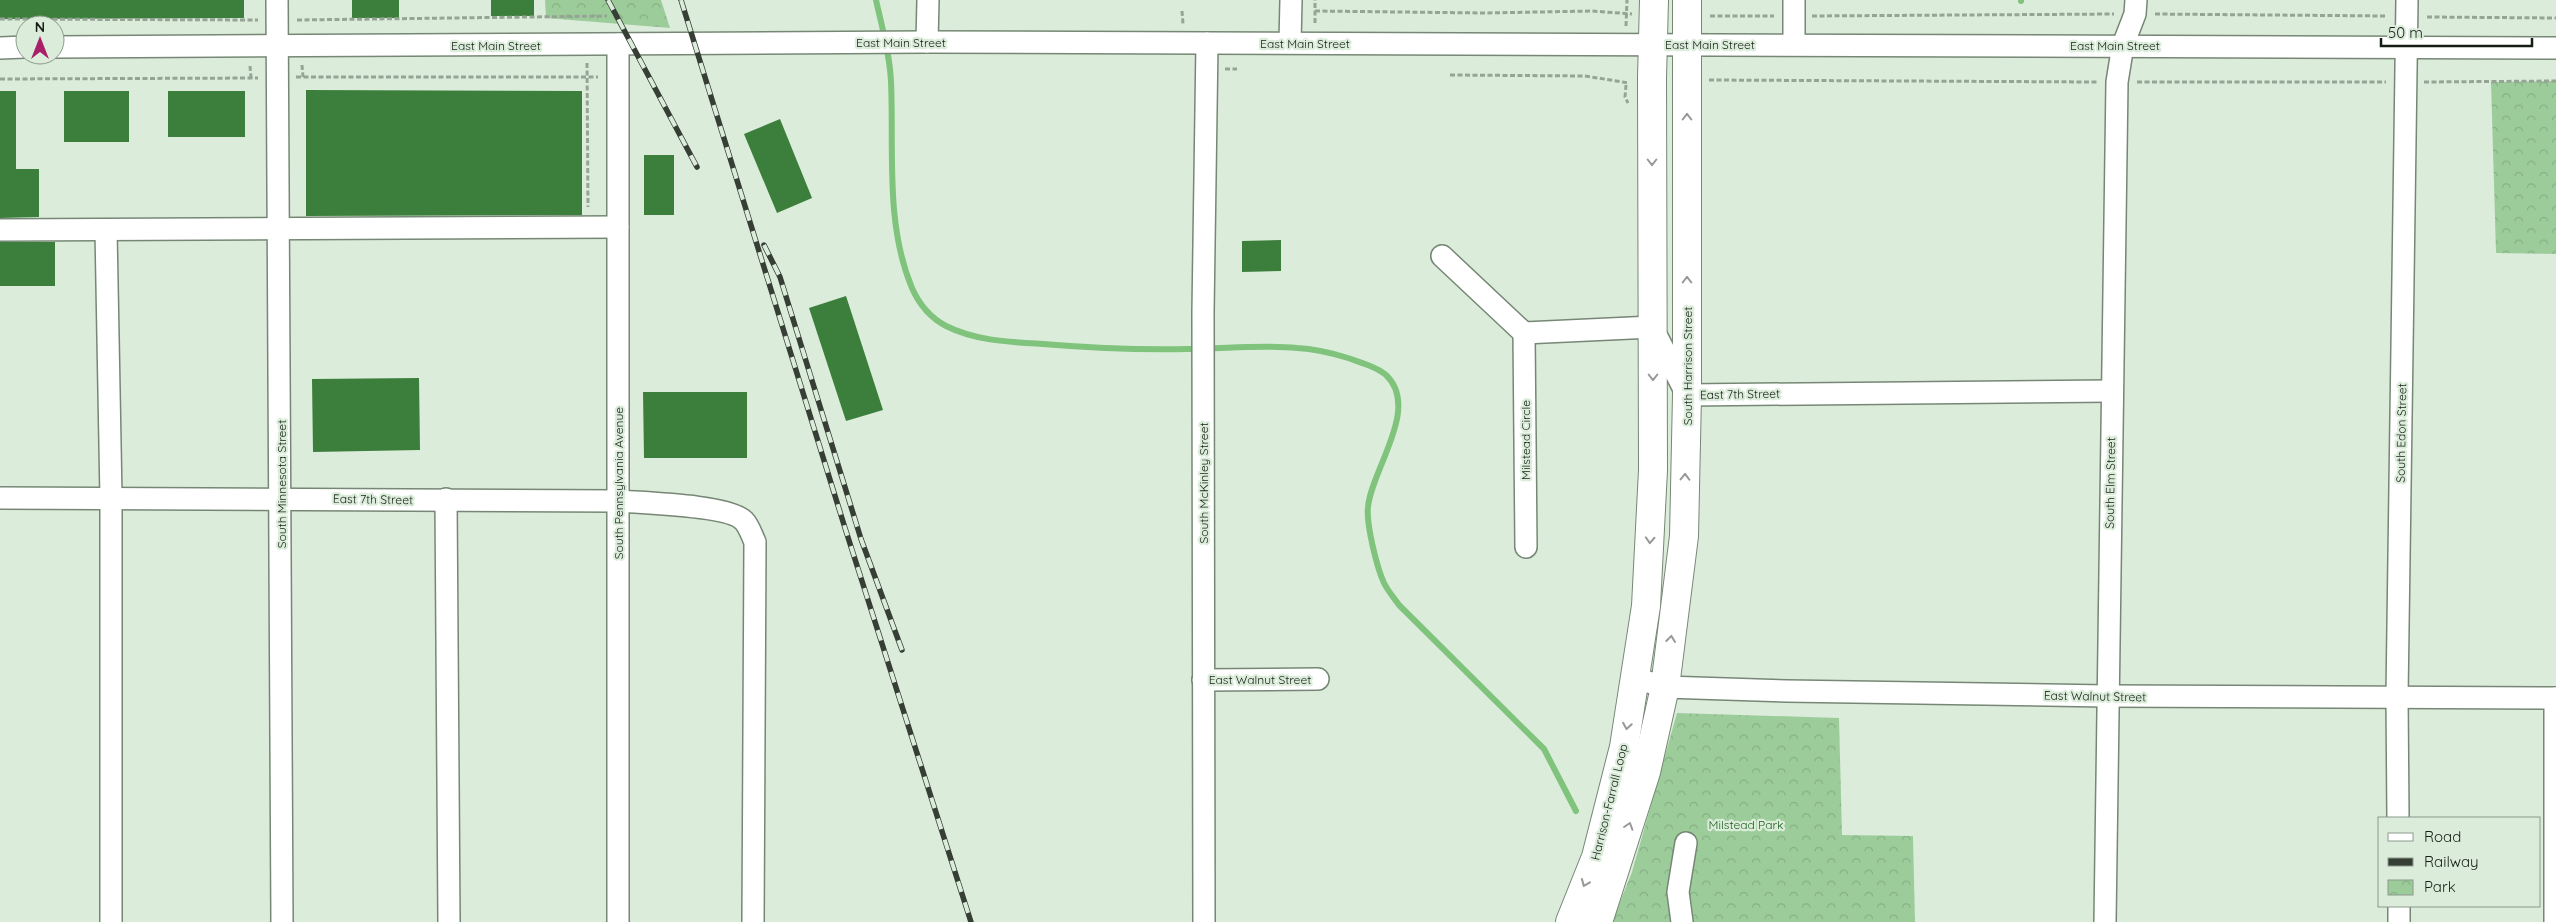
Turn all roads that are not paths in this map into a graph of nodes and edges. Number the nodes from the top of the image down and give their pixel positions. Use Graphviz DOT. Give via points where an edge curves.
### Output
graph roads {
  1 [pos="928,0"];
  2 [pos="1291,0"];
  3 [pos="1687,6"];
  4 [pos="1654,7"];
  5 [pos="2136,7"];
  6 [pos="1794,8"];
  7 [pos="2407,8"];
  8 [pos="277,10"];
  9 [pos="923,42"];
  10 [pos="1290,42"];
  11 [pos="1207,43"];
  12 [pos="618,44"];
  13 [pos="1653,44"];
  14 [pos="1687,44"];
  15 [pos="1794,44"];
  16 [pos="277,46"];
  17 [pos="2123,46"];
  18 [pos="65,47"];
  19 [pos="0,48"];
  20 [pos="15,48"];
  21 [pos="2407,48"];
  22 [pos="2556,48"];
  23 [pos="618,227"];
  24 [pos="279,229"];
  25 [pos="0,230"];
  26 [pos="106,230"];
  27 [pos="1442,256"];
  28 [pos="1652,327"];
  29 [pos="1524,333"];
  30 [pos="2111,391"];
  31 [pos="1687,395"];
  32 [pos="0,498"];
  33 [pos="111,498"];
  34 [pos="281,498"];
  35 [pos="446,499"];
  36 [pos="618,501"];
  37 [pos="1526,547"];
  38 [pos="1634,678"];
  39 [pos="1318,679"];
  40 [pos="1203,680"];
  41 [pos="1665,687"];
  42 [pos="2107,696"];
  43 [pos="2397,696"];
  44 [pos="2556,698"];
  45 [pos="2398,817"];
  46 [pos="1686,843"];
  47 [pos="2399,907"];
  48 [pos="111,922"];
  49 [pos="282,922"];
  50 [pos="448,922"];
  51 [pos="618,922"];
  52 [pos="753,922"];
  53 [pos="1204,922"];
  54 [pos="1570,922"];
  55 [pos="1598,922"];
  56 [pos="1682,922"];
  57 [pos="2105,922"];
  58 [pos="2399,922"];
  59 [pos="2555,922"];
  1 -- 9 [label="street"];
  2 -- 10 [label="street"];
  3 -- 14 [label="main road, South Harrison Street"];
  4 -- 13 [label="main road"];
  5 -- 17 [label="street, South Elm Street"];
  6 -- 15 [label="street"];
  7 -- 21 [label="street, South Edon Street"];
  8 -- 16 [label="street, South Minnesota Street"];
  9 -- 11 [label="street, East Main Street"];
  9 -- 12 [label="street, East Main Street"];
  10 -- 11 [label="street, East Main Street"];
  10 -- 13 [label="street, East Main Street"];
  11 -- 40 [label="street, South McKinley Street"];
  12 -- 16 [label="street, East Main Street"];
  12 -- 23 [label="street, South Pennsylvania Avenue"];
  13 -- 14 [label="street, East Main Street"];
  13 -- 28 [label="main road, one-way"];
  14 -- 15 [label="street, East Main Street"];
  31 -- 14 [label="main road, South Harrison Street, one-way"];
  15 -- 17 [label="street, East Main Street"];
  16 -- 18 [label="street, East Main Street"];
  16 -- 24 [label="street, South Minnesota Street"];
  17 -- 21 [label="street, East Main Street"];
  17 -- 30 [label="street, South Elm Street" via="2117,82"];
  19 -- 20 [label="street"];
  21 -- 22 [label="street, East Main Street"];
  21 -- 43 [label="street, South Edon Street"];
  23 -- 24 [label="street"];
  23 -- 36 [label="street, South Pennsylvania Avenue"];
  24 -- 26 [label="street"];
  24 -- 34 [label="street, South Minnesota Street"];
  25 -- 26 [label="street"];
  26 -- 33 [label="street"];
  27 -- 29 [label="street"];
  28 -- 29 [label="street"];
  28 -- 31 [label="street, East 7th Street"];
  28 -- 38 [label="main road, one-way" via="1653,470 1646,606"];
  29 -- 37 [label="street, Milstead Circle"];
  30 -- 31 [label="street, East 7th Street"];
  30 -- 42 [label="street, South Elm Street"];
  41 -- 31 [label="main road, South Harrison Street, one-way" via="1684,536"];
  32 -- 33 [label="street, East 7th Street"];
  33 -- 34 [label="street, East 7th Street"];
  33 -- 48 [label="street"];
  34 -- 35 [label="street, East 7th Street"];
  34 -- 49 [label="street, South Minnesota Street"];
  35 -- 36 [label="street, East 7th Street"];
  35 -- 50 [label="street"];
  36 -- 51 [label="street, South Pennsylvania Avenue"];
  36 -- 52 [label="street, East 7th Street" via="729,513 744,521 754,542"];
  38 -- 41 [label="street, East Walnut Street"];
  38 -- 54 [label="main road, Harrison-Farrall Loop, one-way" via="1624,747 1596,857"];
  39 -- 40 [label="street, East Walnut Street"];
  40 -- 53 [label="street, South McKinley Street"];
  41 -- 42 [label="street, East Walnut Street"];
  55 -- 41 [label="main road, Harrison-Farrall Loop, one-way" via="1646,772"];
  42 -- 43 [label="street, East Walnut Street"];
  42 -- 57 [label="street, South Elm Street"];
  43 -- 44 [label="street, East Walnut Street"];
  43 -- 45 [label="street, South Edon Street"];
  44 -- 59 [label="street"];
  46 -- 56 [label="street" via="1678,892"];
  47 -- 58 [label="street"];
}
